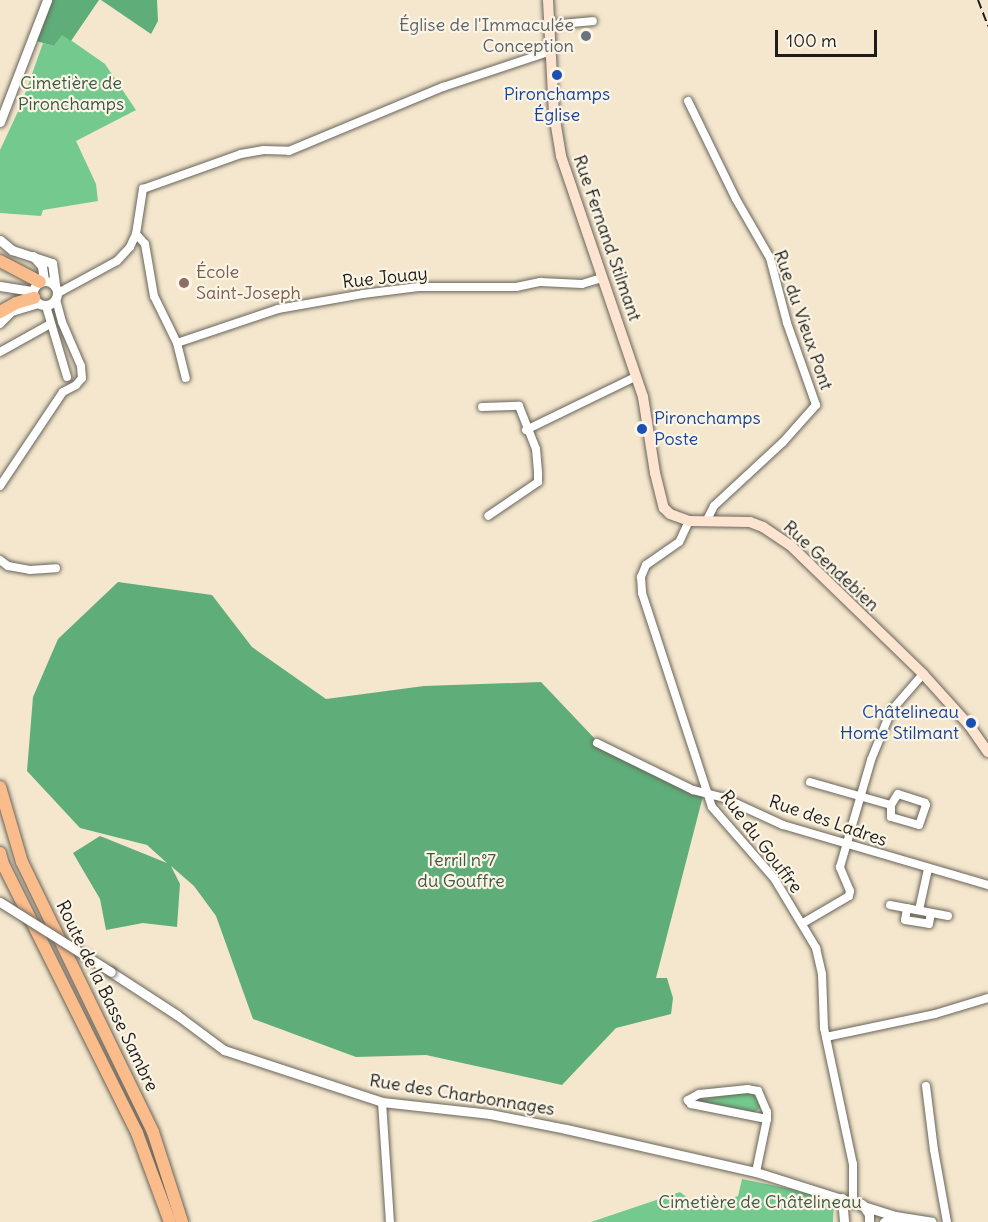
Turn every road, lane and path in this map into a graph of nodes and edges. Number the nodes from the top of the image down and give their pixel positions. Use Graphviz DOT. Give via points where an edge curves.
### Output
graph roads {
  1 [pos="47,0"];
  2 [pos="548,0"];
  3 [pos="593,21"];
  4 [pos="549,25"];
  5 [pos="551,51"];
  6 [pos="688,101"];
  7 [pos="0,122"];
  8 [pos="136,234"];
  9 [pos="0,240"];
  10 [pos="33,256"];
  11 [pos="0,261"];
  12 [pos="602,278"];
  13 [pos="0,286"];
  14 [pos="56,293"];
  15 [pos="39,294"];
  16 [pos="0,312"];
  17 [pos="0,324"];
  18 [pos="50,324"];
  19 [pos="177,343"];
  20 [pos="0,352"];
  21 [pos="637,376"];
  22 [pos="67,377"];
  23 [pos="186,378"];
  24 [pos="482,407"];
  25 [pos="526,430"];
  26 [pos="4,475"];
  27 [pos="0,486"];
  28 [pos="488,516"];
  29 [pos="707,520"];
  30 [pos="689,521"];
  31 [pos="0,560"];
  32 [pos="56,568"];
  33 [pos="923,674"];
  34 [pos="597,743"];
  35 [pos="988,752"];
  36 [pos="810,782"];
  37 [pos="0,787"];
  38 [pos="706,794"];
  39 [pos="861,796"];
  40 [pos="891,805"];
  41 [pos="847,844"];
  42 [pos="0,853"];
  43 [pos="928,869"];
  44 [pos="988,885"];
  45 [pos="0,902"];
  46 [pos="890,905"];
  47 [pos="907,908"];
  48 [pos="919,910"];
  49 [pos="930,913"];
  50 [pos="948,916"];
  51 [pos="803,923"];
  52 [pos="988,998"];
  53 [pos="826,1037"];
  54 [pos="926,1086"];
  55 [pos="382,1102"];
  56 [pos="767,1119"];
  57 [pos="756,1172"];
  58 [pos="842,1198"];
  59 [pos="853,1201"];
  60 [pos="862,1204"];
  61 [pos="170,1215"];
  62 [pos="905,1218"];
  63 [pos="184,1222"];
  64 [pos="390,1222"];
  65 [pos="844,1222"];
  66 [pos="869,1222"];
  67 [pos="884,1222"];
  68 [pos="932,1222"];
  69 [pos="947,1222"];
  1 -- 7 [label="street"];
  2 -- 4 [label="main road, Rue Fernand Stilmant"];
  3 -- 4 [label="street"];
  4 -- 5 [label="main road, Rue Fernand Stilmant"];
  5 -- 8 [label="street" via="433,91 289,151 241,154 143,189"];
  5 -- 12 [label="main road, Rue Fernand Stilmant" via="561,156"];
  6 -- 29 [label="street, Rue du Vieux Pont" via="770,258 787,323 816,405 783,442 714,506"];
  8 -- 14 [label="street" via="117,261"];
  8 -- 19 [label="street" via="145,244 154,296"];
  9 -- 10 [label="street" via="12,250"];
  10 -- 14 [label="street" via="52,263"];
  10 -- 15 [label="street" via="42,266"];
  11 -- 15 [label="highway"];
  12 -- 19 [label="street, Rue Jouay" via="582,284 419,287 363,294 278,309"];
  12 -- 21 [label="main road, Rue Fernand Stilmant"];
  13 -- 15 [label="street"];
  14 -- 15 [label="street"];
  14 -- 15 [label="street"];
  14 -- 26 [label="street" via="82,378 63,392"];
  15 -- 16 [label="highway"];
  15 -- 17 [label="street"];
  15 -- 18 [label="street"];
  18 -- 20 [label="street"];
  18 -- 22 [label="street"];
  19 -- 23 [label="street"];
  21 -- 25 [label="street"];
  21 -- 30 [label="main road" via="661,501 670,514"];
  24 -- 25 [label="street" via="519,406"];
  25 -- 28 [label="street" via="536,449 538,482"];
  26 -- 27 [label="street"];
  29 -- 30 [label="main road, Rue Gendebien"];
  29 -- 33 [label="main road, Rue Gendebien" via="750,522 790,545"];
  30 -- 38 [label="street, Rue du Gouffre" via="679,542 646,565 641,585"];
  31 -- 32 [label="street" via="8,566 30,570"];
  33 -- 35 [label="main road, Rue Gendebien"];
  33 -- 39 [label="street" via="891,711"];
  34 -- 38 [label="street, Rue des Ladres"];
  36 -- 39 [label="street"];
  37 -- 61 [label="highway, Route de la Basse Sambre" via="22,862 153,1132"];
  38 -- 41 [label="street, Rue des Ladres" via="722,797 783,825"];
  38 -- 51 [label="street, Rue du Gouffre" via="712,807 774,878"];
  39 -- 40 [label="street"];
  39 -- 41 [label="street"];
  40 -- 40 [label="street" via="898,794 926,803 919,825 891,817"];
  41 -- 43 [label="street, Rue des Ladres"];
  41 -- 51 [label="street" via="840,867 849,896"];
  42 -- 61 [label="highway, Route de la Basse Sambre" via="136,1133"];
  43 -- 44 [label="street, Rue des Ladres"];
  43 -- 48 [label="street"];
  45 -- 55 [label="street, Rue des Charbonnages, bridge" via="177,1015 224,1050"];
  46 -- 47 [label="street"];
  47 -- 48 [label="street"];
  47 -- 49 [label="street" via="905,920 928,924"];
  48 -- 49 [label="street"];
  49 -- 50 [label="street"];
  51 -- 53 [label="street, Rue du Gouffre" via="820,960"];
  52 -- 53 [label="street" via="935,1014"];
  53 -- 59 [label="street, Rue du Gouffre" via="853,1164"];
  54 -- 69 [label="street"];
  55 -- 57 [label="street, Rue des Charbonnages" via="490,1113"];
  55 -- 64 [label="street"];
  56 -- 56 [label="street" via="765,1102 754,1089 692,1095 688,1100 691,1104"];
  56 -- 57 [label="street"];
  57 -- 58 [label="street, Rue des Charbonnages"];
  58 -- 59 [label="street, Rue des Charbonnages"];
  58 -- 65 [label="street"];
  59 -- 60 [label="street, Rue des Charbonnages"];
  60 -- 62 [label="street, Rue des Charbonnages"];
  60 -- 66 [label="street"];
  61 -- 63 [label="highway, Route de la Basse Sambre"];
  62 -- 67 [label="street"];
  62 -- 68 [label="street"];
}
